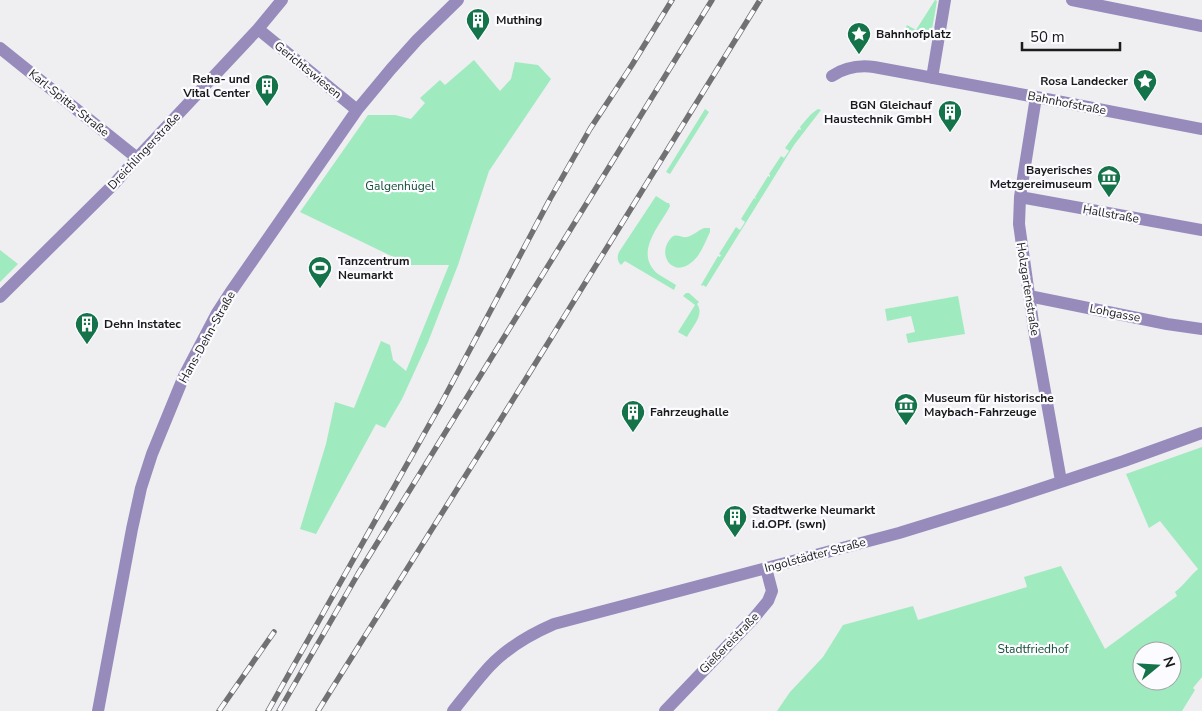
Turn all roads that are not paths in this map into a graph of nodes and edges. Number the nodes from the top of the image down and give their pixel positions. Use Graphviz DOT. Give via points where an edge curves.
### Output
graph roads {
  1 [pos="282,0"];
  2 [pos="458,0"];
  3 [pos="945,0"];
  4 [pos="1072,0"];
  5 [pos="1202,26"];
  6 [pos="258,29"];
  7 [pos="0,48"];
  8 [pos="832,76"];
  9 [pos="932,78"];
  10 [pos="1036,97"];
  11 [pos="357,110"];
  12 [pos="1202,129"];
  13 [pos="137,158"];
  14 [pos="1020,197"];
  15 [pos="1202,230"];
  16 [pos="1029,296"];
  17 [pos="0,297"];
  18 [pos="1202,329"];
  19 [pos="1202,432"];
  20 [pos="1060,481"];
  21 [pos="766,568"];
  22 [pos="98,711"];
  23 [pos="453,711"];
  24 [pos="665,711"];
  1 -- 6 [label="street, Dreichlingerstraße"];
  2 -- 11 [label="street, Hans-Dehn-Straße" via="426,30"];
  3 -- 9 [label="street"];
  4 -- 5 [label="street"];
  6 -- 11 [label="street, Gerichtswiesen"];
  6 -- 13 [label="street, Dreichlingerstraße"];
  7 -- 13 [label="street, Karl-Spitta-Straße"];
  8 -- 9 [label="street" via="867,66"];
  9 -- 10 [label="street, Bahnhofstraße"];
  10 -- 12 [label="street, Bahnhofstraße"];
  10 -- 14 [label="street, Holzgartenstraße"];
  11 -- 22 [label="street, Hans-Dehn-Straße" via="217,313 180,384 141,488"];
  13 -- 17 [label="street, Dreichlingerstraße"];
  14 -- 15 [label="street, Hallstraße"];
  14 -- 16 [label="street, Holzgartenstraße" via="1019,224"];
  16 -- 18 [label="street, Lohgasse"];
  16 -- 20 [label="street, Holzgartenstraße"];
  19 -- 20 [label="street, Ingolstädter Straße"];
  20 -- 21 [label="street, Ingolstädter Straße" via="900,533"];
  21 -- 23 [label="street, Ingolstädter Straße" via="541,629 513,646 490,666"];
  21 -- 24 [label="street, Gießereistraße" via="772,591 768,601"];
}
